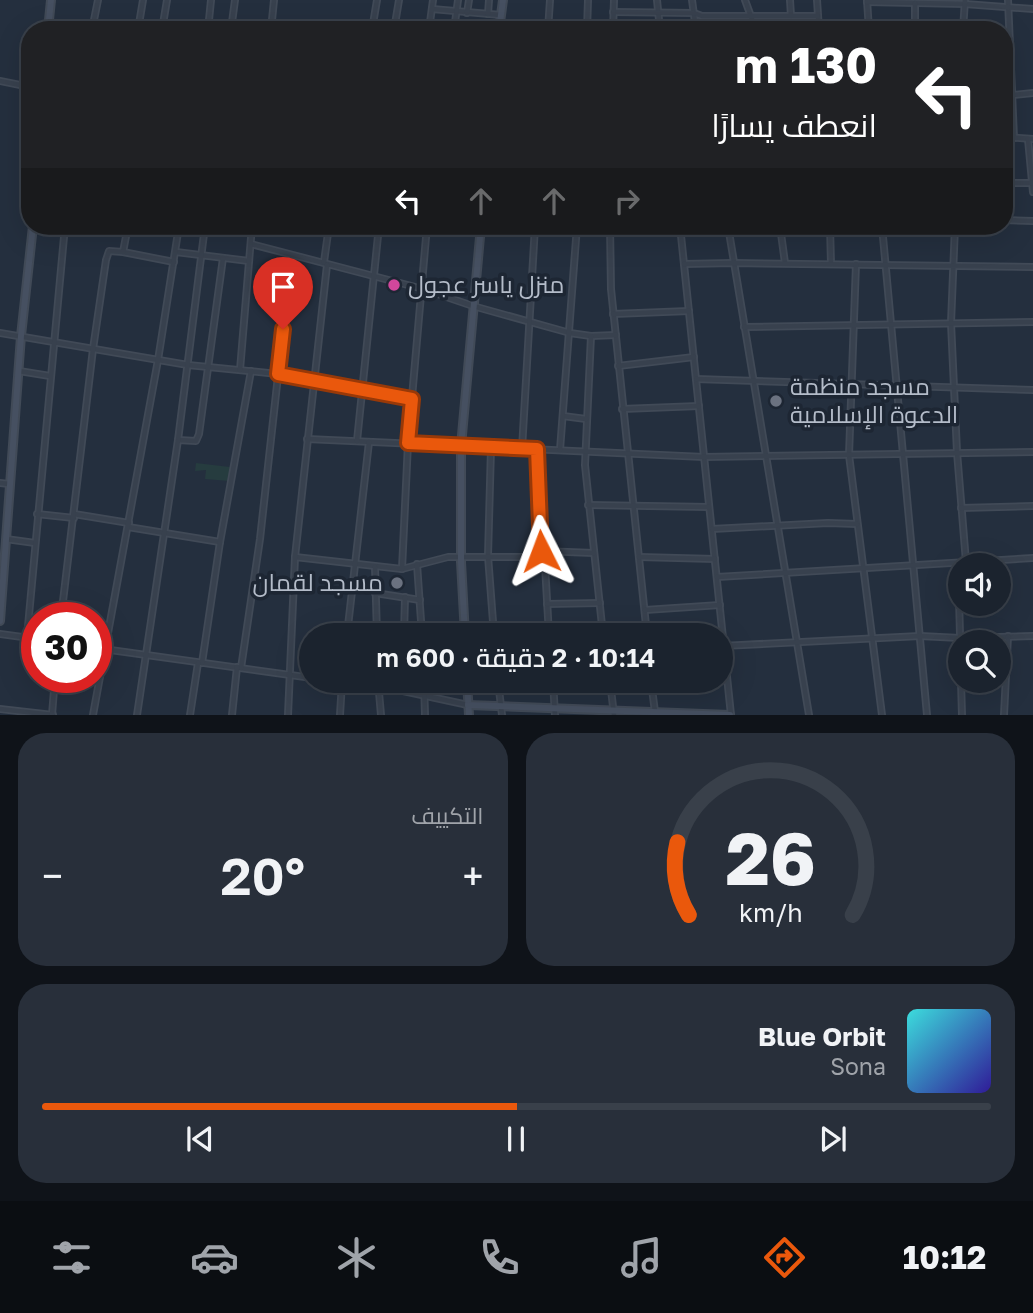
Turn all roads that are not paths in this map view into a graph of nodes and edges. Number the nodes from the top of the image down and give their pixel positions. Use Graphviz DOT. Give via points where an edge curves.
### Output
graph roads {
  1 [pos="51,0"];
  2 [pos="98,0"];
  3 [pos="144,0"];
  4 [pos="167,0"];
  5 [pos="211,0"];
  6 [pos="234,0"];
  7 [pos="274,0"];
  8 [pos="377,0"];
  9 [pos="399,0"];
  10 [pos="433,0"];
  11 [pos="458,0"];
  12 [pos="469,0"];
  13 [pos="489,0"];
  14 [pos="503,0"];
  15 [pos="550,0"];
  16 [pos="588,0"];
  17 [pos="614,0"];
  18 [pos="656,0"];
  19 [pos="692,0"];
  20 [pos="745,0"];
  21 [pos="790,0"];
  22 [pos="817,0"];
  23 [pos="1008,0"];
  24 [pos="867,1"];
  25 [pos="896,1"];
  26 [pos="965,2"];
  27 [pos="915,3"];
  28 [pos="1009,7"];
  29 [pos="432,9"];
  30 [pos="1033,9"];
  31 [pos="456,12"];
  32 [pos="613,12"];
  33 [pos="467,13"];
  34 [pos="694,13"];
  35 [pos="488,14"];
  36 [pos="658,14"];
  37 [pos="501,15"];
  38 [pos="790,16"];
  39 [pos="818,16"];
  40 [pos="752,17"];
  41 [pos="49,21"];
  42 [pos="94,21"];
  43 [pos="140,21"];
  44 [pos="164,21"];
  45 [pos="209,21"];
  46 [pos="233,21"];
  47 [pos="272,21"];
  48 [pos="374,21"];
  49 [pos="396,21"];
  50 [pos="430,21"];
  51 [pos="455,21"];
  52 [pos="500,21"];
  53 [pos="549,21"];
  54 [pos="587,21"];
  55 [pos="613,21"];
  56 [pos="659,21"];
  57 [pos="695,21"];
  58 [pos="753,21"];
  59 [pos="818,21"];
  60 [pos="869,21"];
  61 [pos="915,21"];
  62 [pos="964,21"];
  63 [pos="1010,21"];
  64 [pos="1013,78"];
  65 [pos="0,81"];
  66 [pos="21,85"];
  67 [pos="1033,93"];
  68 [pos="1013,95"];
  69 [pos="1013,104"];
  70 [pos="1014,116"];
  71 [pos="1014,123"];
  72 [pos="1014,138"];
  73 [pos="1031,139"];
  74 [pos="1013,183"];
  75 [pos="1032,183"];
  76 [pos="1033,191"];
  77 [pos="1013,220"];
  78 [pos="1033,221"];
  79 [pos="32,235"];
  80 [pos="64,235"];
  81 [pos="126,235"];
  82 [pos="178,235"];
  83 [pos="204,235"];
  84 [pos="252,235"];
  85 [pos="328,235"];
  86 [pos="378,235"];
  87 [pos="426,235"];
  88 [pos="480,235"];
  89 [pos="534,235"];
  90 [pos="576,235"];
  91 [pos="610,235"];
  92 [pos="681,235"];
  93 [pos="729,235"];
  94 [pos="781,235"];
  95 [pos="830,235"];
  96 [pos="883,235"];
  97 [pos="955,235"];
  98 [pos="251,244"];
  99 [pos="123,252"];
  100 [pos="176,252"];
  101 [pos="201,255"];
  102 [pos="223,258"];
  103 [pos="249,261"];
  104 [pos="174,262"];
  105 [pos="325,263"];
  106 [pos="733,263"];
  107 [pos="785,263"];
  108 [pos="684,264"];
  109 [pos="831,264"];
  110 [pos="856,264"];
  111 [pos="885,265"];
  112 [pos="954,265"];
  113 [pos="1033,267"];
  114 [pos="373,277"];
  115 [pos="288,285"];
  116 [pos="423,289"];
  117 [pos="473,306"];
  118 [pos="689,311"];
  119 [pos="613,314"];
  120 [pos="529,322"];
  121 [pos="1033,322"];
  122 [pos="951,323"];
  123 [pos="853,325"];
  124 [pos="891,325"];
  125 [pos="744,327"];
  126 [pos="0,333"];
  127 [pos="570,333"];
  128 [pos="615,335"];
  129 [pos="21,336"];
  130 [pos="591,336"];
  131 [pos="53,341"];
  132 [pos="93,349"];
  133 [pos="694,358"];
  134 [pos="158,360"];
  135 [pos="188,365"];
  136 [pos="618,366"];
  137 [pos="207,367"];
  138 [pos="240,370"];
  139 [pos="251,370"];
  140 [pos="19,371"];
  141 [pos="278,374"];
  142 [pos="50,376"];
  143 [pos="696,379"];
  144 [pos="753,381"];
  145 [pos="314,382"];
  146 [pos="851,384"];
  147 [pos="897,384"];
  148 [pos="954,387"];
  149 [pos="363,389"];
  150 [pos="1033,390"];
  151 [pos="412,399"];
  152 [pos="699,406"];
  153 [pos="622,409"];
  154 [pos="563,416"];
  155 [pos="586,419"];
  156 [pos="307,439"];
  157 [pos="178,440"];
  158 [pos="357,441"];
  159 [pos="369,442"];
  160 [pos="408,443"];
  161 [pos="461,446"];
  162 [pos="491,448"];
  163 [pos="522,449"];
  164 [pos="537,449"];
  165 [pos="560,450"];
  166 [pos="585,452"];
  167 [pos="1033,452"];
  168 [pos="902,453"];
  169 [pos="957,453"];
  170 [pos="627,454"];
  171 [pos="849,455"];
  172 [pos="705,457"];
  173 [pos="766,457"];
  174 [pos="0,482"];
  175 [pos="9,484"];
  176 [pos="589,505"];
  177 [pos="634,506"];
  178 [pos="1033,506"];
  179 [pos="709,508"];
  180 [pos="961,508"];
  181 [pos="37,514"];
  182 [pos="74,516"];
  183 [pos="857,524"];
  184 [pos="128,525"];
  185 [pos="778,526"];
  186 [pos="712,529"];
  187 [pos="165,534"];
  188 [pos="6,539"];
  189 [pos="220,542"];
  190 [pos="35,543"];
  191 [pos="541,551"];
  192 [pos="594,552"];
  193 [pos="965,553"];
  194 [pos="2,555"];
  195 [pos="295,556"];
  196 [pos="488,556"];
  197 [pos="461,557"];
  198 [pos="543,557"];
  199 [pos="639,557"];
  200 [pos="1033,558"];
  201 [pos="715,559"];
  202 [pos="1011,559"];
  203 [pos="948,563"];
  204 [pos="355,564"];
  205 [pos="417,564"];
  206 [pos="913,565"];
  207 [pos="375,567"];
  208 [pos="863,567"];
  209 [pos="402,569"];
  210 [pos="786,572"];
  211 [pos="717,577"];
  212 [pos="376,593"];
  213 [pos="405,597"];
  214 [pos="420,600"];
  215 [pos="30,602"];
  216 [pos="63,602"];
  217 [pos="600,603"];
  218 [pos="547,604"];
  219 [pos="720,605"];
  220 [pos="645,610"];
  221 [pos="112,611"];
  222 [pos="0,621"];
  223 [pos="348,623"];
  224 [pos="377,623"];
  225 [pos="404,623"];
  226 [pos="421,623"];
  227 [pos="464,623"];
  228 [pos="493,623"];
  229 [pos="548,623"];
  230 [pos="602,623"];
  231 [pos="646,623"];
  232 [pos="721,623"];
  233 [pos="0,634"];
  234 [pos="21,636"];
  235 [pos="920,636"];
  236 [pos="1011,636"];
  237 [pos="1033,636"];
  238 [pos="948,637"];
  239 [pos="872,638"];
  240 [pos="798,642"];
  241 [pos="733,645"];
  242 [pos="112,650"];
  243 [pos="145,655"];
  244 [pos="200,663"];
  245 [pos="239,668"];
  246 [pos="289,675"];
  247 [pos="299,676"];
  248 [pos="54,693"];
  249 [pos="97,693"];
  250 [pos="341,693"];
  251 [pos="379,693"];
  252 [pos="414,693"];
  253 [pos="468,693"];
  254 [pos="499,693"];
  255 [pos="553,693"];
  256 [pos="612,693"];
  257 [pos="654,693"];
  258 [pos="727,693"];
  259 [pos="961,693"];
  260 [pos="1005,693"];
  261 [pos="424,695"];
  262 [pos="468,705"];
  263 [pos="501,706"];
  264 [pos="0,709"];
  265 [pos="555,711"];
  266 [pos="22,713"];
  267 [pos="614,713"];
  268 [pos="657,713"];
  269 [pos="52,714"];
  270 [pos="93,715"];
  271 [pos="137,715"];
  272 [pos="190,715"];
  273 [pos="232,715"];
  274 [pos="288,715"];
  275 [pos="340,715"];
  276 [pos="380,715"];
  277 [pos="425,715"];
  278 [pos="469,715"];
  279 [pos="502,715"];
  280 [pos="730,715"];
  281 [pos="809,715"];
  282 [pos="882,715"];
  283 [pos="927,715"];
  284 [pos="962,715"];
  285 [pos="1004,715"];
  1 -- 41 [label="street"];
  2 -- 42 [label="street"];
  3 -- 43 [label="street"];
  4 -- 44 [label="street"];
  5 -- 45 [label="street"];
  6 -- 46 [label="street"];
  7 -- 47 [label="street"];
  8 -- 48 [label="street"];
  9 -- 49 [label="street"];
  10 -- 29 [label="street"];
  11 -- 31 [label="street"];
  12 -- 33 [label="street"];
  13 -- 35 [label="street"];
  14 -- 37 [label="street"];
  15 -- 53 [label="street"];
  16 -- 54 [label="street"];
  17 -- 32 [label="street"];
  18 -- 36 [label="street"];
  19 -- 34 [label="street"];
  20 -- 40 [label="street"];
  21 -- 38 [label="street"];
  22 -- 39 [label="street"];
  23 -- 28 [label="street"];
  24 -- 25 [label="street"];
  24 -- 60 [label="street"];
  25 -- 27 [label="street"];
  26 -- 27 [label="street"];
  26 -- 28 [label="street"];
  26 -- 62 [label="street"];
  27 -- 61 [label="street"];
  28 -- 30 [label="street"];
  28 -- 63 [label="street"];
  29 -- 31 [label="street"];
  29 -- 50 [label="street"];
  31 -- 33 [label="street"];
  31 -- 51 [label="street"];
  32 -- 36 [label="street"];
  32 -- 55 [label="street"];
  33 -- 35 [label="street"];
  34 -- 36 [label="street"];
  34 -- 40 [label="street"];
  34 -- 57 [label="street"];
  35 -- 37 [label="street"];
  36 -- 56 [label="street"];
  37 -- 52 [label="street"];
  38 -- 39 [label="street"];
  38 -- 40 [label="street"];
  39 -- 59 [label="street"];
  40 -- 58 [label="street"];
  64 -- 68 [label="street"];
  65 -- 66 [label="street"];
  67 -- 68 [label="street"];
  68 -- 69 [label="street"];
  69 -- 70 [label="street"];
  70 -- 71 [label="street"];
  71 -- 72 [label="street"];
  72 -- 73 [label="street"];
  73 -- 75 [label="street"];
  74 -- 75 [label="street"];
  75 -- 76 [label="street"];
  77 -- 78 [label="street"];
  79 -- 129 [label="street"];
  80 -- 131 [label="street"];
  81 -- 99 [label="street"];
  82 -- 100 [label="street"];
  83 -- 101 [label="street"];
  84 -- 98 [label="street"];
  85 -- 105 [label="street"];
  86 -- 114 [label="street"];
  87 -- 116 [label="street"];
  88 -- 117 [label="street"];
  89 -- 120 [label="street"];
  90 -- 127 [label="street"];
  91 -- 119 [label="street"];
  92 -- 108 [label="street"];
  93 -- 106 [label="street"];
  94 -- 107 [label="street"];
  95 -- 109 [label="street"];
  96 -- 111 [label="street"];
  97 -- 112 [label="street"];
  98 -- 103 [label="street"];
  98 -- 105 [label="street"];
  99 -- 104 [label="street"];
  99 -- 132 [label="street" via="108,254"];
  100 -- 101 [label="street"];
  100 -- 104 [label="street"];
  101 -- 102 [label="street"];
  101 -- 135 [label="street"];
  102 -- 103 [label="street"];
  102 -- 137 [label="street"];
  103 -- 138 [label="street"];
  104 -- 134 [label="street"];
  105 -- 114 [label="street"];
  105 -- 145 [label="street"];
  106 -- 107 [label="street"];
  106 -- 108 [label="street"];
  106 -- 125 [label="street"];
  107 -- 109 [label="street"];
  108 -- 118 [label="street"];
  109 -- 110 [label="street"];
  110 -- 111 [label="street"];
  110 -- 123 [label="street"];
  111 -- 112 [label="street"];
  111 -- 124 [label="street"];
  112 -- 113 [label="street"];
  112 -- 122 [label="street"];
  114 -- 116 [label="street"];
  114 -- 149 [label="street"];
  115 -- 141 [label="street"];
  116 -- 117 [label="street"];
  116 -- 151 [label="street"];
  117 -- 120 [label="street"];
  117 -- 161 [label="street"];
  118 -- 119 [label="street"];
  118 -- 133 [label="street"];
  119 -- 128 [label="street"];
  120 -- 127 [label="street"];
  120 -- 163 [label="street"];
  121 -- 122 [label="street"];
  122 -- 124 [label="street"];
  122 -- 148 [label="street"];
  123 -- 124 [label="street"];
  123 -- 125 [label="street"];
  123 -- 146 [label="street"];
  124 -- 147 [label="street"];
  125 -- 144 [label="street"];
  126 -- 129 [label="street"];
  127 -- 130 [label="street"];
  127 -- 154 [label="street"];
  128 -- 130 [label="street"];
  128 -- 136 [label="street"];
  129 -- 131 [label="street"];
  129 -- 140 [label="street"];
  130 -- 155 [label="street"];
  131 -- 132 [label="street"];
  131 -- 142 [label="street"];
  132 -- 134 [label="street"];
  132 -- 182 [label="street"];
  133 -- 136 [label="street"];
  133 -- 143 [label="street"];
  134 -- 135 [label="street"];
  134 -- 184 [label="street"];
  135 -- 137 [label="street"];
  135 -- 157 [label="street"];
  136 -- 153 [label="street"];
  137 -- 138 [label="street"];
  137 -- 157 [label="street" via="197,441"];
  138 -- 139 [label="street"];
  139 -- 141 [label="street"];
  139 -- 189 [label="street"];
  140 -- 142 [label="street"];
  140 -- 175 [label="street"];
  141 -- 145 [label="street"];
  141 -- 245 [label="street" via="260,539"];
  142 -- 181 [label="street"];
  143 -- 144 [label="street"];
  143 -- 152 [label="street"];
  144 -- 146 [label="street"];
  144 -- 173 [label="street"];
  145 -- 149 [label="street"];
  145 -- 156 [label="street"];
  146 -- 147 [label="street"];
  146 -- 171 [label="street"];
  147 -- 148 [label="street"];
  147 -- 168 [label="street"];
  148 -- 150 [label="street"];
  148 -- 169 [label="street"];
  149 -- 151 [label="street"];
  149 -- 158 [label="street"];
  151 -- 160 [label="street"];
  152 -- 153 [label="street"];
  152 -- 172 [label="street"];
  153 -- 170 [label="street"];
  154 -- 155 [label="street"];
  154 -- 165 [label="street"];
  155 -- 166 [label="street"];
  156 -- 158 [label="street"];
  156 -- 195 [label="street"];
  157 -- 187 [label="street"];
  158 -- 159 [label="street"];
  159 -- 160 [label="street"];
  159 -- 204 [label="street"];
  160 -- 161 [label="street"];
  160 -- 209 [label="street"];
  161 -- 162 [label="street"];
  161 -- 197 [label="street"];
  162 -- 163 [label="street"];
  162 -- 196 [label="street"];
  163 -- 164 [label="street"];
  164 -- 165 [label="street"];
  164 -- 191 [label="street"];
  165 -- 166 [label="street"];
  166 -- 170 [label="street"];
  166 -- 176 [label="street"];
  167 -- 169 [label="street"];
  168 -- 169 [label="street"];
  168 -- 171 [label="street"];
  168 -- 206 [label="street"];
  169 -- 180 [label="street"];
  170 -- 172 [label="street"];
  170 -- 177 [label="street"];
  171 -- 173 [label="street"];
  171 -- 183 [label="street"];
  172 -- 173 [label="street"];
  172 -- 179 [label="street"];
  173 -- 185 [label="street"];
  174 -- 175 [label="street"];
  175 -- 188 [label="street"];
  176 -- 177 [label="street"];
  176 -- 192 [label="street"];
  177 -- 179 [label="street"];
  177 -- 199 [label="street"];
  178 -- 180 [label="street"];
  179 -- 186 [label="street"];
  180 -- 193 [label="street"];
  181 -- 182 [label="street"];
  181 -- 190 [label="street"];
  182 -- 184 [label="street"];
  182 -- 216 [label="street"];
  183 -- 185 [label="street"];
  183 -- 208 [label="street"];
  184 -- 187 [label="street"];
  184 -- 221 [label="street"];
  185 -- 186 [label="street"];
  185 -- 210 [label="street"];
  186 -- 201 [label="street"];
  187 -- 189 [label="street"];
  187 -- 243 [label="street"];
  188 -- 190 [label="street"];
  188 -- 194 [label="street"];
  189 -- 244 [label="street"];
  190 -- 215 [label="street"];
  191 -- 192 [label="street"];
  191 -- 198 [label="street"];
  192 -- 217 [label="street"];
  194 -- 222 [label="street"];
  195 -- 204 [label="street"];
  195 -- 246 [label="street"];
  196 -- 197 [label="street"];
  196 -- 198 [label="street"];
  196 -- 228 [label="street"];
  197 -- 205 [label="street"];
  197 -- 227 [label="street"];
  198 -- 218 [label="street"];
  199 -- 201 [label="street"];
  199 -- 220 [label="street"];
  200 -- 202 [label="street"];
  201 -- 211 [label="street"];
  203 -- 206 [label="street"];
  204 -- 207 [label="street"];
  204 -- 223 [label="street"];
  205 -- 209 [label="street"];
  205 -- 214 [label="street"];
  206 -- 208 [label="street"];
  206 -- 235 [label="street"];
  207 -- 209 [label="street"];
  207 -- 212 [label="street"];
  208 -- 210 [label="street"];
  208 -- 239 [label="street"];
  210 -- 211 [label="street"];
  210 -- 240 [label="street"];
  211 -- 219 [label="street"];
  212 -- 213 [label="street"];
  212 -- 224 [label="street"];
  213 -- 214 [label="street"];
  213 -- 225 [label="street"];
  214 -- 226 [label="street"];
  217 -- 218 [label="street"];
  217 -- 230 [label="street"];
  218 -- 229 [label="street"];
  219 -- 220 [label="street"];
  219 -- 232 [label="street"];
  220 -- 231 [label="street"];
  233 -- 234 [label="street"];
  235 -- 238 [label="street"];
  235 -- 239 [label="street"];
  235 -- 283 [label="street"];
  236 -- 237 [label="street"];
  239 -- 240 [label="street"];
  239 -- 282 [label="street"];
  240 -- 241 [label="street"];
  240 -- 281 [label="street"];
  242 -- 243 [label="street"];
  243 -- 244 [label="street"];
  243 -- 271 [label="street"];
  244 -- 245 [label="street"];
  244 -- 272 [label="street"];
  245 -- 246 [label="street"];
  245 -- 273 [label="street"];
  246 -- 247 [label="street"];
  246 -- 274 [label="street"];
  248 -- 269 [label="street"];
  249 -- 270 [label="street"];
  250 -- 275 [label="street"];
  251 -- 276 [label="street"];
  252 -- 261 [label="street"];
  253 -- 262 [label="street"];
  254 -- 263 [label="street"];
  255 -- 265 [label="street"];
  256 -- 267 [label="street"];
  257 -- 268 [label="street"];
  258 -- 280 [label="street"];
  259 -- 284 [label="street"];
  260 -- 285 [label="street"];
  261 -- 262 [label="street"];
  261 -- 277 [label="street"];
  262 -- 263 [label="street"];
  262 -- 278 [label="street"];
  263 -- 265 [label="street"];
  263 -- 279 [label="street"];
  264 -- 266 [label="street"];
  265 -- 267 [label="street"];
  266 -- 269 [label="street"];
  267 -- 268 [label="street"];
  268 -- 280 [label="street"];
}
